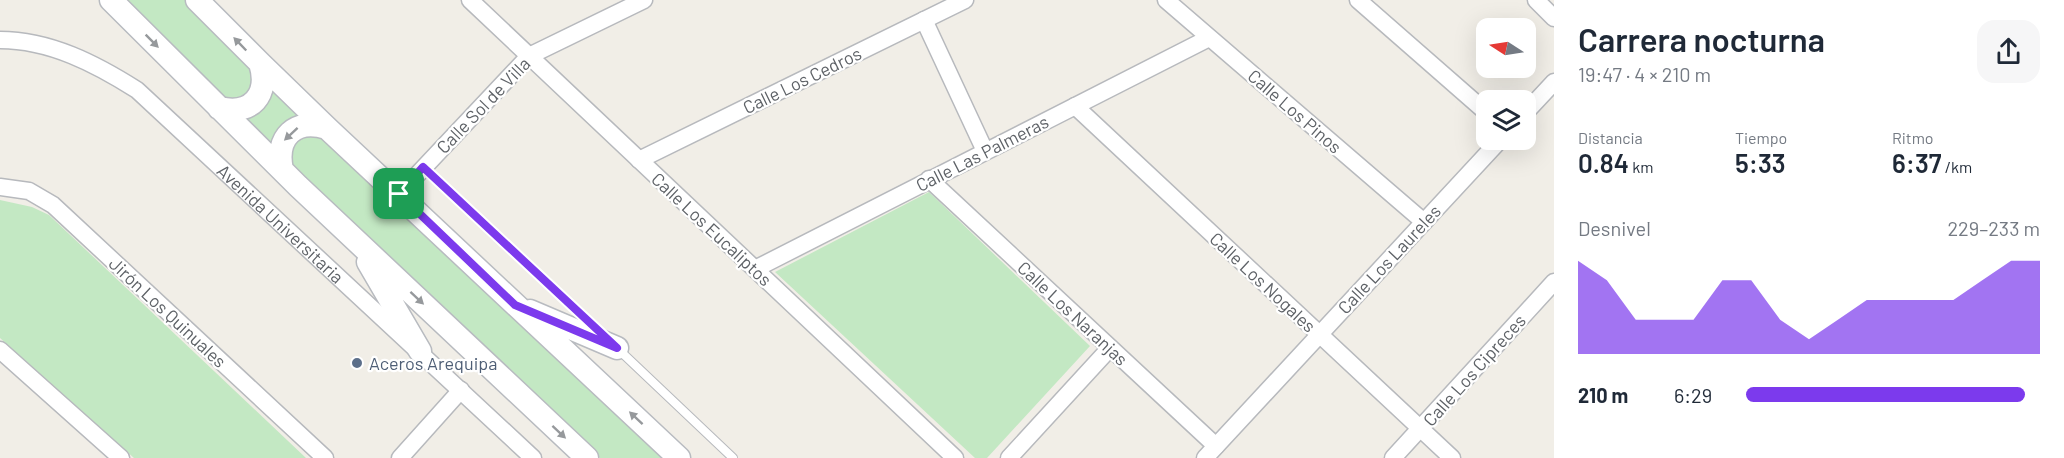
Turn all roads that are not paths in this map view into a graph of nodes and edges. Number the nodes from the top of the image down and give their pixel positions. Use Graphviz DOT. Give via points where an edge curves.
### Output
graph roads {
  1 [pos="111,0"];
  2 [pos="197,0"];
  3 [pos="470,0"];
  4 [pos="644,0"];
  5 [pos="965,0"];
  6 [pos="1166,0"];
  7 [pos="1358,0"];
  8 [pos="1536,0"];
  9 [pos="1554,18"];
  10 [pos="924,20"];
  11 [pos="1209,38"];
  12 [pos="0,40"];
  13 [pos="529,56"];
  14 [pos="260,63"];
  15 [pos="1554,82"];
  16 [pos="1536,101"];
  17 [pos="1476,103"];
  18 [pos="1075,106"];
  19 [pos="219,108"];
  20 [pos="327,128"];
  21 [pos="1491,150"];
  22 [pos="985,151"];
  23 [pos="639,160"];
  24 [pos="423,167"];
  25 [pos="282,170"];
  26 [pos="929,179"];
  27 [pos="0,187"];
  28 [pos="399,194"];
  29 [pos="1424,222"];
  30 [pos="355,240"];
  31 [pos="754,269"];
  32 [pos="1554,282"];
  33 [pos="515,305"];
  34 [pos="1320,334"];
  35 [pos="617,348"];
  36 [pos="1110,348"];
  37 [pos="0,350"];
  38 [pos="420,351"];
  39 [pos="461,390"];
  40 [pos="1420,428"];
  41 [pos="1210,452"];
  42 [pos="121,458"];
  43 [pos="325,458"];
  44 [pos="400,458"];
  45 [pos="533,458"];
  46 [pos="587,458"];
  47 [pos="679,458"];
  48 [pos="733,458"];
  49 [pos="955,458"];
  50 [pos="1009,458"];
  51 [pos="1393,458"];
  52 [pos="1452,458"];
  1 -- 19 [label="main road, Avenida Universitaria, one-way"];
  14 -- 2 [label="main road, one-way"];
  3 -- 13 [label="street, Calle Los Eucaliptos"];
  4 -- 13 [label="street, Calle Sol de Villa"];
  5 -- 10 [label="street, Calle Los Cedros"];
  6 -- 11 [label="street, Calle Los Pinos"];
  7 -- 17 [label="street"];
  8 -- 9 [label="street"];
  10 -- 22 [label="street"];
  10 -- 23 [label="street, Calle Los Cedros"];
  11 -- 18 [label="street, Calle Las Palmeras"];
  11 -- 29 [label="street, Calle Los Pinos"];
  12 -- 38 [label="street, Avenida Universitaria" via="65,52 104,69 137,90"];
  13 -- 23 [label="street, Calle Los Eucaliptos"];
  13 -- 24 [label="street, Calle Sol de Villa"];
  14 -- 19 [label="main road" via="264,76 255,101 238,110"];
  14 -- 20 [label="main road"];
  15 -- 16 [label="street"];
  18 -- 22 [label="street, Calle Las Palmeras"];
  18 -- 34 [label="street, Calle Los Nogales"];
  19 -- 25 [label="main road, Avenida Universitaria"];
  20 -- 25 [label="main road, one-way" via="301,125 290,132 279,156"];
  20 -- 28 [label="main road"];
  21 -- 29 [label="street, Calle Los Laureles"];
  22 -- 26 [label="street, Calle Las Palmeras"];
  23 -- 31 [label="street, Calle Los Eucaliptos"];
  24 -- 28 [label="street, Calle Sol de Villa"];
  24 -- 35 [label="lane"];
  25 -- 30 [label="main road, Avenida Universitaria"];
  26 -- 31 [label="street, Calle Las Palmeras"];
  26 -- 36 [label="street, Calle Los Naranjas"];
  27 -- 43 [label="street, Jirón Los Quinuales" via="29,191 53,205"];
  28 -- 33 [label="main road"];
  29 -- 34 [label="street, Calle Los Laureles"];
  30 -- 38 [label="main road"];
  30 -- 46 [label="main road, Avenida Universitaria, one-way"];
  31 -- 49 [label="street, Calle Los Eucaliptos"];
  32 -- 40 [label="street, Calle Los Cipreces"];
  33 -- 35 [label="main road"];
  47 -- 33 [label="main road, one-way"];
  34 -- 40 [label="street, Calle Los Nogales"];
  34 -- 41 [label="street, Calle Los Laureles"];
  35 -- 48 [label="lane"];
  36 -- 41 [label="street, Calle Los Naranjas"];
  36 -- 50 [label="street"];
  37 -- 42 [label="street"];
  38 -- 39 [label="street, Avenida Universitaria"];
  39 -- 44 [label="street"];
  39 -- 45 [label="street, Avenida Universitaria"];
  40 -- 51 [label="street, Calle Los Cipreces"];
  40 -- 52 [label="street, Calle Los Nogales"];
}
